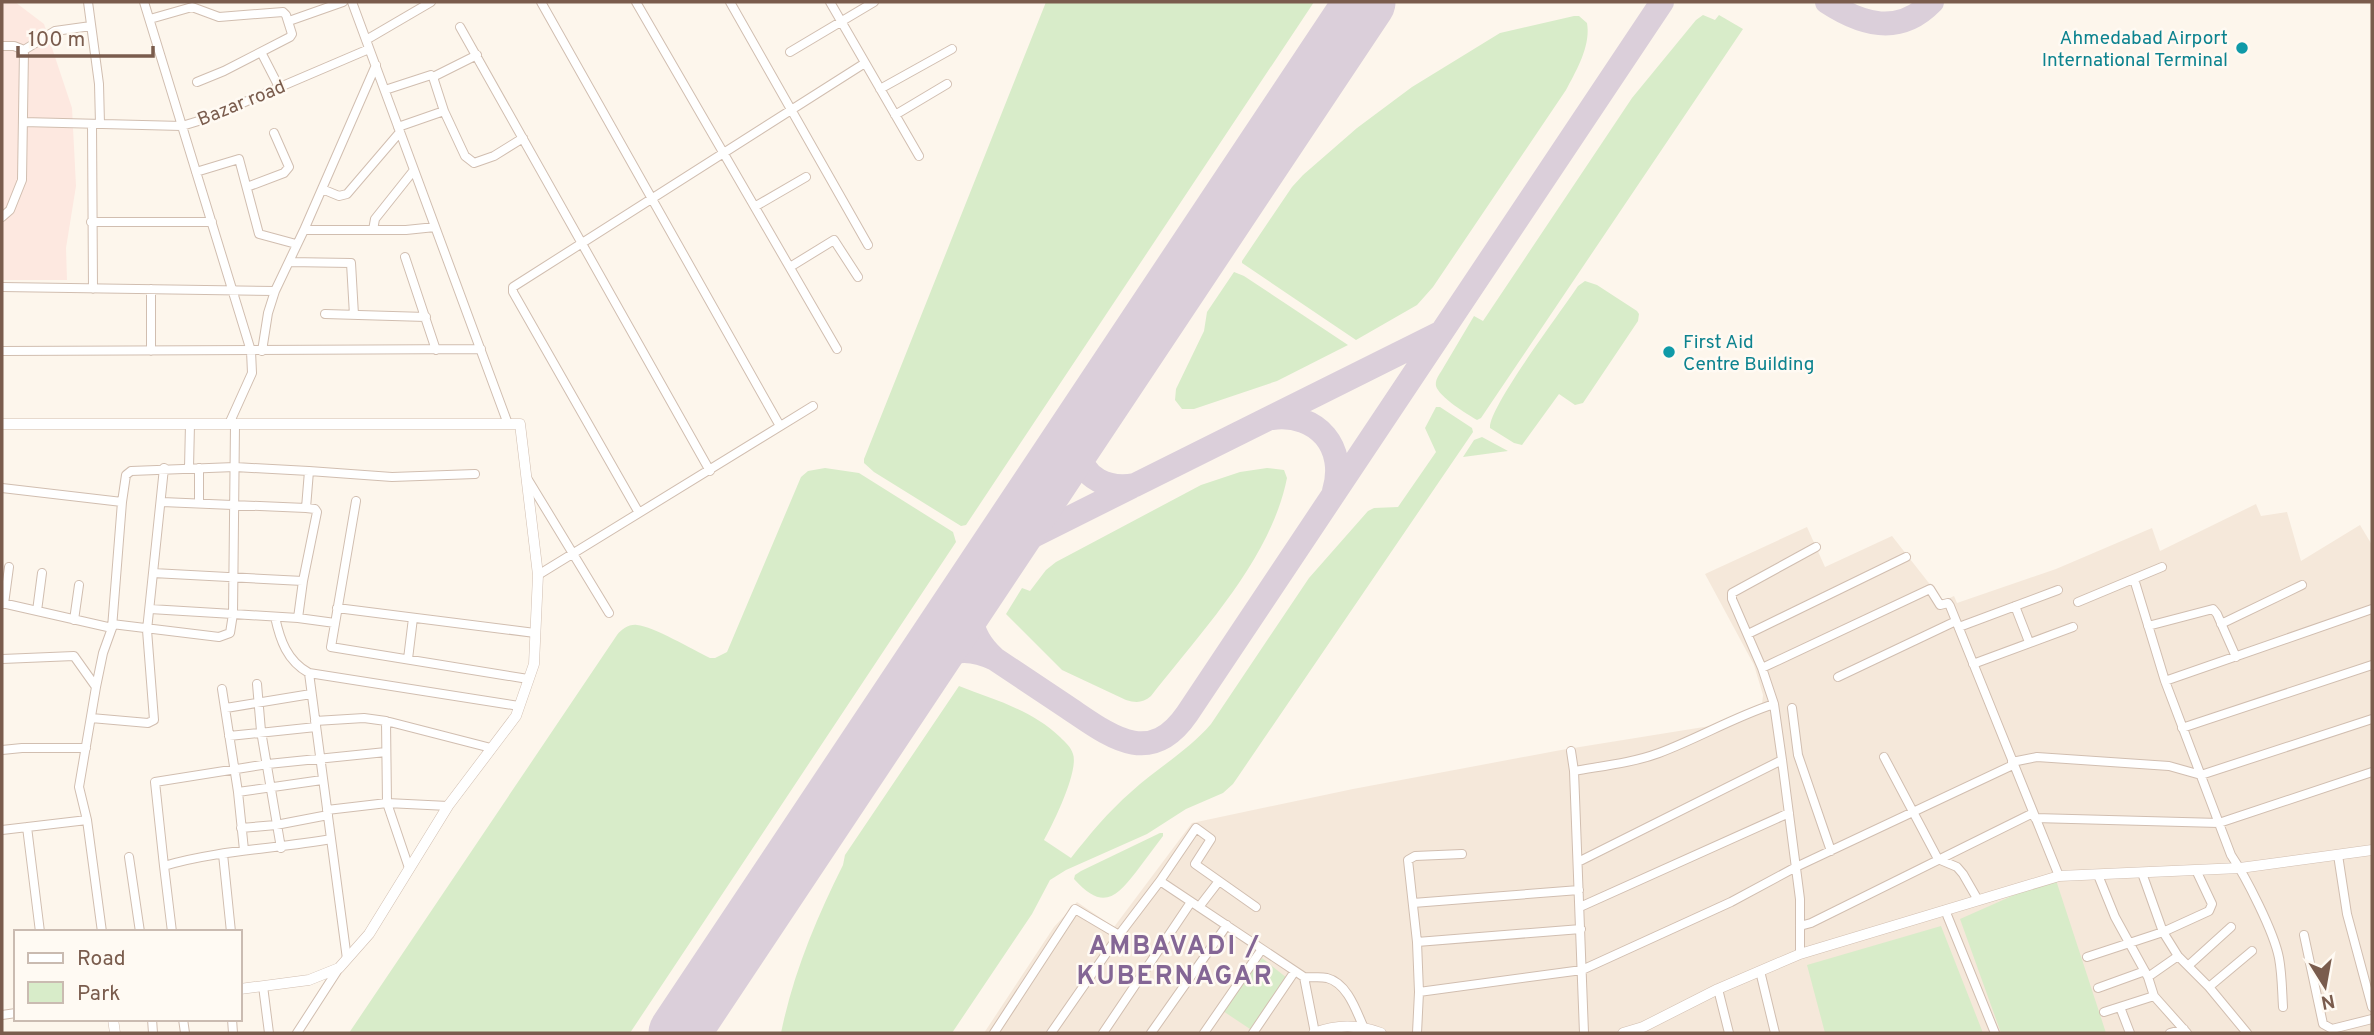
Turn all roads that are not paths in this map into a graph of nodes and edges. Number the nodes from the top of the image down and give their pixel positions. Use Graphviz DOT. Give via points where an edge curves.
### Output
graph roads {
  1 [pos="88,2"];
  2 [pos="144,2"];
  3 [pos="343,2"];
  4 [pos="352,2"];
  5 [pos="431,2"];
  6 [pos="541,2"];
  7 [pos="636,2"];
  8 [pos="730,2"];
  9 [pos="831,2"];
  10 [pos="873,2"];
  11 [pos="150,19"];
  12 [pos="841,20"];
  13 [pos="289,21"];
  14 [pos="91,26"];
  15 [pos="460,27"];
  16 [pos="368,44"];
  17 [pos="2,46"];
  18 [pos="952,49"];
  19 [pos="24,50"];
  20 [pos="261,52"];
  21 [pos="790,52"];
  22 [pos="477,55"];
  23 [pos="865,62"];
  24 [pos="376,65"];
  25 [pos="433,77"];
  26 [pos="197,82"];
  27 [pos="947,85"];
  28 [pos="279,88"];
  29 [pos="880,89"];
  30 [pos="385,90"];
  31 [pos="792,109"];
  32 [pos="444,111"];
  33 [pos="895,115"];
  34 [pos="23,122"];
  35 [pos="96,124"];
  36 [pos="182,125"];
  37 [pos="399,129"];
  38 [pos="274,133"];
  39 [pos="523,138"];
  40 [pos="725,152"];
  41 [pos="919,156"];
  42 [pos="414,170"];
  43 [pos="196,172"];
  44 [pos="806,177"];
  45 [pos="247,187"];
  46 [pos="322,189"];
  47 [pos="652,198"];
  48 [pos="755,206"];
  49 [pos="2,217"];
  50 [pos="91,222"];
  51 [pos="212,222"];
  52 [pos="435,227"];
  53 [pos="304,230"];
  54 [pos="373,230"];
  55 [pos="296,244"];
  56 [pos="583,244"];
  57 [pos="868,245"];
  58 [pos="405,257"];
  59 [pos="289,262"];
  60 [pos="790,267"];
  61 [pos="858,277"];
  62 [pos="2,287"];
  63 [pos="93,289"];
  64 [pos="151,289"];
  65 [pos="232,289"];
  66 [pos="275,291"];
  67 [pos="325,314"];
  68 [pos="354,315"];
  69 [pos="426,317"];
  70 [pos="481,349"];
  71 [pos="837,349"];
  72 [pos="436,350"];
  73 [pos="2,351"];
  74 [pos="151,351"];
  75 [pos="251,351"];
  76 [pos="262,351"];
  77 [pos="814,406"];
  78 [pos="2,424"];
  79 [pos="190,424"];
  80 [pos="508,424"];
  81 [pos="232,425"];
  82 [pos="780,426"];
  83 [pos="235,467"];
  84 [pos="164,468"];
  85 [pos="189,468"];
  86 [pos="200,468"];
  87 [pos="309,471"];
  88 [pos="710,471"];
  89 [pos="475,474"];
  90 [pos="526,475"];
  91 [pos="2,488"];
  92 [pos="356,501"];
  93 [pos="122,502"];
  94 [pos="162,502"];
  95 [pos="199,503"];
  96 [pos="234,505"];
  97 [pos="306,508"];
  98 [pos="639,513"];
  99 [pos="1816,547"];
  100 [pos="573,553"];
  101 [pos="1906,557"];
  102 [pos="9,567"];
  103 [pos="2162,567"];
  104 [pos="42,573"];
  105 [pos="153,573"];
  106 [pos="538,575"];
  107 [pos="234,577"];
  108 [pos="2133,579"];
  109 [pos="303,581"];
  110 [pos="79,585"];
  111 [pos="2302,585"];
  112 [pos="2058,590"];
  113 [pos="2078,602"];
  114 [pos="3,604"];
  115 [pos="2015,606"];
  116 [pos="150,608"];
  117 [pos="337,608"];
  118 [pos="2372,609"];
  119 [pos="37,611"];
  120 [pos="609,613"];
  121 [pos="233,614"];
  122 [pos="275,617"];
  123 [pos="298,618"];
  124 [pos="414,618"];
  125 [pos="74,620"];
  126 [pos="335,623"];
  127 [pos="1957,624"];
  128 [pos="2221,624"];
  129 [pos="112,626"];
  130 [pos="2148,626"];
  131 [pos="2073,627"];
  132 [pos="148,630"];
  133 [pos="535,633"];
  134 [pos="1748,634"];
  135 [pos="2029,642"];
  136 [pos="2236,657"];
  137 [pos="2,659"];
  138 [pos="408,659"];
  139 [pos="1973,664"];
  140 [pos="2372,666"];
  141 [pos="1762,668"];
  142 [pos="309,673"];
  143 [pos="1839,677"];
  144 [pos="528,679"];
  145 [pos="2165,681"];
  146 [pos="257,684"];
  147 [pos="96,687"];
  148 [pos="222,689"];
  149 [pos="311,694"];
  150 [pos="260,702"];
  151 [pos="1774,705"];
  152 [pos="519,706"];
  153 [pos="226,708"];
  154 [pos="1792,708"];
  155 [pos="91,718"];
  156 [pos="2372,719"];
  157 [pos="386,721"];
  158 [pos="315,724"];
  159 [pos="2182,728"];
  160 [pos="261,731"];
  161 [pos="229,736"];
  162 [pos="86,748"];
  163 [pos="491,748"];
  164 [pos="2,750"];
  165 [pos="1570,751"];
  166 [pos="386,752"];
  167 [pos="1884,757"];
  168 [pos="318,758"];
  169 [pos="1782,760"];
  170 [pos="2012,763"];
  171 [pos="268,764"];
  172 [pos="234,769"];
  173 [pos="1574,771"];
  174 [pos="2372,772"];
  175 [pos="2201,775"];
  176 [pos="322,780"];
  177 [pos="272,788"];
  178 [pos="238,792"];
  179 [pos="387,803"];
  180 [pos="448,806"];
  181 [pos="1913,812"];
  182 [pos="327,813"];
  183 [pos="1789,813"];
  184 [pos="2034,816"];
  185 [pos="88,820"];
  186 [pos="2219,823"];
  187 [pos="276,825"];
  188 [pos="27,827"];
  189 [pos="241,828"];
  190 [pos="2,830"];
  191 [pos="331,839"];
  192 [pos="281,848"];
  193 [pos="244,850"];
  194 [pos="2372,850"];
  195 [pos="1831,851"];
  196 [pos="223,854"];
  197 [pos="1462,854"];
  198 [pos="2338,855"];
  199 [pos="129,857"];
  200 [pos="1938,859"];
  201 [pos="1578,862"];
  202 [pos="164,866"];
  203 [pos="1796,867"];
  204 [pos="409,868"];
  205 [pos="2240,869"];
  206 [pos="2196,870"];
  207 [pos="2142,873"];
  208 [pos="2098,874"];
  209 [pos="2059,876"];
  210 [pos="1160,881"];
  211 [pos="1219,881"];
  212 [pos="1579,890"];
  213 [pos="1978,900"];
  214 [pos="1413,903"];
  215 [pos="1195,904"];
  216 [pos="1256,907"];
  217 [pos="1580,907"];
  218 [pos="1945,910"];
  219 [pos="1227,925"];
  220 [pos="1800,926"];
  221 [pos="2231,927"];
  222 [pos="1581,929"];
  223 [pos="40,930"];
  224 [pos="102,930"];
  225 [pos="140,930"];
  226 [pos="172,930"];
  227 [pos="231,930"];
  228 [pos="2163,932"];
  229 [pos="1118,935"];
  230 [pos="2304,935"];
  231 [pos="1417,942"];
  232 [pos="2127,943"];
  233 [pos="1262,949"];
  234 [pos="2252,951"];
  235 [pos="1800,954"];
  236 [pos="2178,956"];
  237 [pos="2087,957"];
  238 [pos="347,959"];
  239 [pos="2189,965"];
  240 [pos="339,968"];
  241 [pos="1582,970"];
  242 [pos="1296,971"];
  243 [pos="1760,971"];
  244 [pos="2146,974"];
  245 [pos="1304,977"];
  246 [pos="262,986"];
  247 [pos="2209,987"];
  248 [pos="2098,988"];
  249 [pos="242,989"];
  250 [pos="1718,989"];
  251 [pos="1419,992"];
  252 [pos="2154,996"];
  253 [pos="2120,1007"];
  254 [pos="2283,1007"];
  255 [pos="2372,1007"];
  256 [pos="2104,1012"];
  257 [pos="2372,1019"];
  258 [pos="1363,1026"];
  259 [pos="1644,1030"];
  260 [pos="2185,1031"];
  261 [pos="268,1033"];
  262 [pos="297,1033"];
  263 [pos="994,1033"];
  264 [pos="1051,1033"];
  265 [pos="1103,1033"];
  266 [pos="1151,1033"];
  267 [pos="1204,1033"];
  268 [pos="1254,1033"];
  269 [pos="1315,1033"];
  270 [pos="1381,1033"];
  271 [pos="1418,1033"];
  272 [pos="1584,1033"];
  273 [pos="1623,1033"];
  274 [pos="1729,1033"];
  275 [pos="1776,1033"];
  276 [pos="1995,1033"];
  277 [pos="2130,1033"];
  278 [pos="2170,1033"];
  279 [pos="2247,1033"];
  1 -- 14 [label="street"];
  2 -- 11 [label="street"];
  3 -- 13 [label="street"];
  4 -- 16 [label="street"];
  5 -- 16 [label="street, Bazar road"];
  6 -- 47 [label="street"];
  7 -- 40 [label="street"];
  8 -- 31 [label="street"];
  9 -- 12 [label="street"];
  10 -- 12 [label="street"];
  11 -- 13 [label="street" via="192,7 219,17 283,12"];
  11 -- 36 [label="street"];
  12 -- 21 [label="street"];
  12 -- 23 [label="street"];
  13 -- 20 [label="street" via="290,37"];
  14 -- 19 [label="street" via="55,31"];
  14 -- 35 [label="street" via="99,84"];
  15 -- 22 [label="street"];
  16 -- 24 [label="street"];
  16 -- 28 [label="street, Bazar road"];
  17 -- 19 [label="street"];
  18 -- 29 [label="street"];
  19 -- 34 [label="street"];
  20 -- 26 [label="street"];
  20 -- 28 [label="street"];
  22 -- 25 [label="street"];
  22 -- 39 [label="street"];
  23 -- 29 [label="street"];
  23 -- 31 [label="street"];
  24 -- 30 [label="street"];
  24 -- 46 [label="street"];
  25 -- 30 [label="street"];
  25 -- 32 [label="street"];
  27 -- 33 [label="street"];
  28 -- 36 [label="street, Bazar road"];
  29 -- 33 [label="street"];
  30 -- 37 [label="street"];
  31 -- 40 [label="street"];
  31 -- 57 [label="street"];
  32 -- 37 [label="street"];
  32 -- 39 [label="street" via="474,163"];
  33 -- 41 [label="street"];
  34 -- 35 [label="street, Bazar road"];
  34 -- 49 [label="street" via="21,186"];
  35 -- 36 [label="street, Bazar road"];
  35 -- 50 [label="street"];
  36 -- 43 [label="street"];
  37 -- 42 [label="street"];
  37 -- 46 [label="street" via="347,194 339,196"];
  38 -- 45 [label="street" via="289,167"];
  39 -- 56 [label="street"];
  40 -- 47 [label="street"];
  40 -- 48 [label="street"];
  42 -- 52 [label="street"];
  42 -- 54 [label="street" via="375,219"];
  43 -- 45 [label="street" via="239,159"];
  43 -- 51 [label="street"];
  44 -- 48 [label="street"];
  45 -- 55 [label="street" via="259,234"];
  46 -- 53 [label="street"];
  47 -- 56 [label="street"];
  47 -- 82 [label="street"];
  48 -- 60 [label="street"];
  50 -- 51 [label="street"];
  50 -- 63 [label="street"];
  51 -- 65 [label="street"];
  52 -- 54 [label="street"];
  52 -- 70 [label="street"];
  53 -- 54 [label="street"];
  53 -- 55 [label="street"];
  55 -- 59 [label="street"];
  56 -- 88 [label="street"];
  56 -- 98 [label="street" via="512,289"];
  58 -- 69 [label="street"];
  59 -- 66 [label="street"];
  59 -- 68 [label="street" via="351,263"];
  60 -- 61 [label="street" via="834,240"];
  60 -- 71 [label="street"];
  62 -- 63 [label="street"];
  63 -- 64 [label="street"];
  64 -- 65 [label="street"];
  64 -- 74 [label="street"];
  65 -- 66 [label="street"];
  65 -- 75 [label="street"];
  66 -- 76 [label="street"];
  67 -- 68 [label="street"];
  68 -- 69 [label="street"];
  69 -- 72 [label="street"];
  70 -- 72 [label="street"];
  70 -- 80 [label="street"];
  72 -- 76 [label="street"];
  73 -- 74 [label="street"];
  74 -- 75 [label="street"];
  75 -- 76 [label="street"];
  75 -- 81 [label="street" via="252,373"];
  77 -- 82 [label="street"];
  78 -- 79 [label="street"];
  79 -- 81 [label="street"];
  79 -- 85 [label="street"];
  80 -- 81 [label="street"];
  80 -- 90 [label="street" via="520,424"];
  81 -- 83 [label="street"];
  82 -- 88 [label="street"];
  83 -- 86 [label="street"];
  83 -- 87 [label="street"];
  83 -- 96 [label="street"];
  84 -- 85 [label="street"];
  84 -- 93 [label="street" via="127,474"];
  84 -- 94 [label="street"];
  85 -- 86 [label="street"];
  86 -- 95 [label="street"];
  87 -- 89 [label="street" via="392,477"];
  87 -- 97 [label="street"];
  88 -- 98 [label="street"];
  90 -- 100 [label="street"];
  90 -- 106 [label="street"];
  91 -- 93 [label="street"];
  92 -- 117 [label="street"];
  93 -- 129 [label="street"];
  94 -- 95 [label="street"];
  94 -- 105 [label="street"];
  95 -- 96 [label="street"];
  96 -- 97 [label="street"];
  96 -- 107 [label="street"];
  97 -- 109 [label="street" via="317,512"];
  98 -- 100 [label="street"];
  99 -- 134 [label="street" via="1732,593"];
  100 -- 106 [label="street"];
  100 -- 120 [label="street"];
  101 -- 134 [label="street"];
  102 -- 114 [label="street"];
  103 -- 108 [label="street"];
  104 -- 119 [label="street"];
  105 -- 107 [label="street"];
  105 -- 116 [label="street"];
  106 -- 133 [label="street"];
  107 -- 109 [label="street"];
  107 -- 121 [label="street"];
  108 -- 113 [label="street"];
  108 -- 130 [label="street"];
  109 -- 123 [label="street"];
  110 -- 125 [label="street"];
  111 -- 128 [label="street"];
  112 -- 115 [label="street"];
  114 -- 119 [label="street"];
  115 -- 127 [label="street"];
  115 -- 135 [label="street"];
  116 -- 121 [label="street"];
  116 -- 132 [label="street"];
  117 -- 124 [label="street"];
  117 -- 126 [label="street"];
  118 -- 136 [label="street"];
  119 -- 125 [label="street"];
  121 -- 122 [label="street"];
  121 -- 132 [label="street" via="230,633 219,637"];
  122 -- 123 [label="street"];
  122 -- 142 [label="street" via="292,660"];
  123 -- 126 [label="street"];
  124 -- 133 [label="street"];
  124 -- 138 [label="street"];
  125 -- 129 [label="street"];
  126 -- 138 [label="street" via="331,647"];
  127 -- 139 [label="street"];
  127 -- 141 [label="street" via="1948,603 1940,606 1930,589"];
  127 -- 143 [label="street"];
  128 -- 130 [label="street" via="2213,609 2207,609"];
  128 -- 136 [label="street"];
  129 -- 132 [label="street"];
  129 -- 147 [label="street"];
  130 -- 145 [label="street"];
  131 -- 135 [label="street"];
  132 -- 155 [label="street" via="154,720"];
  133 -- 144 [label="street" via="534,664"];
  134 -- 141 [label="street"];
  135 -- 139 [label="street"];
  136 -- 145 [label="street"];
  137 -- 147 [label="street" via="74,656"];
  138 -- 144 [label="street"];
  139 -- 170 [label="street"];
  140 -- 159 [label="street"];
  141 -- 151 [label="street"];
  142 -- 149 [label="street"];
  142 -- 152 [label="street"];
  144 -- 152 [label="street"];
  145 -- 159 [label="street"];
  146 -- 150 [label="street"];
  147 -- 155 [label="street"];
  148 -- 153 [label="street"];
  149 -- 150 [label="street"];
  149 -- 158 [label="street"];
  150 -- 153 [label="street"];
  150 -- 160 [label="street"];
  151 -- 169 [label="street"];
  151 -- 173 [label="street" via="1745,713 1658,754"];
  152 -- 163 [label="street"];
  153 -- 161 [label="street"];
  154 -- 195 [label="street" via="1798,755"];
  155 -- 162 [label="street"];
  156 -- 175 [label="street"];
  157 -- 158 [label="street" via="364,718"];
  157 -- 163 [label="street"];
  157 -- 166 [label="street"];
  158 -- 160 [label="street"];
  158 -- 168 [label="street"];
  159 -- 175 [label="street"];
  160 -- 161 [label="street"];
  160 -- 171 [label="street"];
  161 -- 172 [label="street"];
  162 -- 164 [label="street"];
  162 -- 185 [label="street" via="79,787"];
  163 -- 180 [label="street"];
  165 -- 173 [label="street"];
  166 -- 168 [label="street"];
  166 -- 179 [label="street"];
  167 -- 181 [label="street"];
  168 -- 171 [label="street"];
  168 -- 176 [label="street"];
  169 -- 183 [label="street"];
  169 -- 201 [label="street"];
  170 -- 175 [label="street" via="2037,757 2116,762 2169,766"];
  170 -- 181 [label="street"];
  170 -- 184 [label="street"];
  171 -- 172 [label="street"];
  171 -- 177 [label="street"];
  172 -- 178 [label="street"];
  172 -- 202 [label="street" via="155,782"];
  173 -- 201 [label="street"];
  174 -- 186 [label="street"];
  175 -- 186 [label="street"];
  176 -- 177 [label="street"];
  176 -- 182 [label="street"];
  177 -- 178 [label="street"];
  177 -- 187 [label="street"];
  178 -- 189 [label="street"];
  179 -- 180 [label="street"];
  179 -- 182 [label="street"];
  179 -- 204 [label="street"];
  180 -- 204 [label="street"];
  181 -- 195 [label="street"];
  181 -- 200 [label="street"];
  182 -- 187 [label="street"];
  182 -- 191 [label="street"];
  183 -- 203 [label="street"];
  183 -- 217 [label="street"];
  184 -- 186 [label="street"];
  184 -- 200 [label="street"];
  184 -- 209 [label="street"];
  185 -- 188 [label="street"];
  185 -- 224 [label="street"];
  186 -- 205 [label="street"];
  187 -- 189 [label="street"];
  187 -- 192 [label="street"];
  188 -- 190 [label="street"];
  188 -- 223 [label="street"];
  189 -- 193 [label="street"];
  191 -- 192 [label="street"];
  191 -- 238 [label="street"];
  192 -- 193 [label="street"];
  193 -- 196 [label="street"];
  194 -- 198 [label="street"];
  195 -- 203 [label="street"];
  196 -- 202 [label="street"];
  196 -- 227 [label="street"];
  197 -- 214 [label="street" via="1410,858"];
  198 -- 205 [label="street"];
  198 -- 255 [label="street" via="2347,915"];
  199 -- 225 [label="street"];
  200 -- 213 [label="street" via="1964,874"];
  200 -- 220 [label="street"];
  201 -- 212 [label="street"];
  202 -- 226 [label="street"];
  203 -- 220 [label="street"];
  203 -- 241 [label="street"];
  204 -- 238 [label="street" via="369,934"];
  205 -- 206 [label="street"];
  205 -- 254 [label="street" via="2275,943"];
  206 -- 207 [label="street"];
  206 -- 228 [label="street" via="2212,904 2209,911"];
  207 -- 208 [label="street"];
  207 -- 228 [label="street"];
  208 -- 209 [label="street"];
  208 -- 232 [label="street"];
  209 -- 213 [label="street"];
  210 -- 211 [label="street" via="1196,828 1212,839 1195,864"];
  210 -- 215 [label="street"];
  210 -- 229 [label="street"];
  211 -- 215 [label="street"];
  211 -- 216 [label="street"];
  212 -- 214 [label="street"];
  212 -- 217 [label="street"];
  213 -- 218 [label="street"];
  214 -- 231 [label="street"];
  215 -- 219 [label="street"];
  215 -- 265 [label="street"];
  217 -- 222 [label="street"];
  218 -- 235 [label="street"];
  218 -- 276 [label="street"];
  219 -- 233 [label="street"];
  219 -- 266 [label="street"];
  220 -- 235 [label="street"];
  221 -- 239 [label="street"];
  222 -- 231 [label="street"];
  222 -- 241 [label="street"];
  228 -- 232 [label="street"];
  228 -- 236 [label="street"];
  229 -- 263 [label="street" via="1075,909"];
  229 -- 264 [label="street"];
  230 -- 257 [label="street" via="2323,1024 2332,1029"];
  231 -- 251 [label="street"];
  232 -- 237 [label="street"];
  232 -- 244 [label="street"];
  233 -- 242 [label="street"];
  233 -- 267 [label="street"];
  234 -- 247 [label="street"];
  235 -- 243 [label="street"];
  236 -- 239 [label="street"];
  236 -- 244 [label="street"];
  238 -- 240 [label="street"];
  239 -- 247 [label="street"];
  240 -- 246 [label="street" via="309,980"];
  240 -- 262 [label="street"];
  241 -- 251 [label="street"];
  241 -- 272 [label="street"];
  242 -- 245 [label="street"];
  242 -- 268 [label="street"];
  243 -- 250 [label="street"];
  243 -- 275 [label="street"];
  244 -- 248 [label="street"];
  244 -- 252 [label="street"];
  245 -- 258 [label="street" via="1330,979 1351,999"];
  245 -- 269 [label="street"];
  246 -- 249 [label="street"];
  246 -- 261 [label="street"];
  247 -- 279 [label="street"];
  250 -- 259 [label="street"];
  250 -- 274 [label="street"];
  251 -- 271 [label="street"];
  252 -- 253 [label="street"];
  252 -- 260 [label="street"];
  253 -- 256 [label="street"];
  253 -- 277 [label="street"];
  258 -- 269 [label="street" via="1334,1026"];
  258 -- 270 [label="street"];
  259 -- 273 [label="street"];
  260 -- 278 [label="street"];
}
